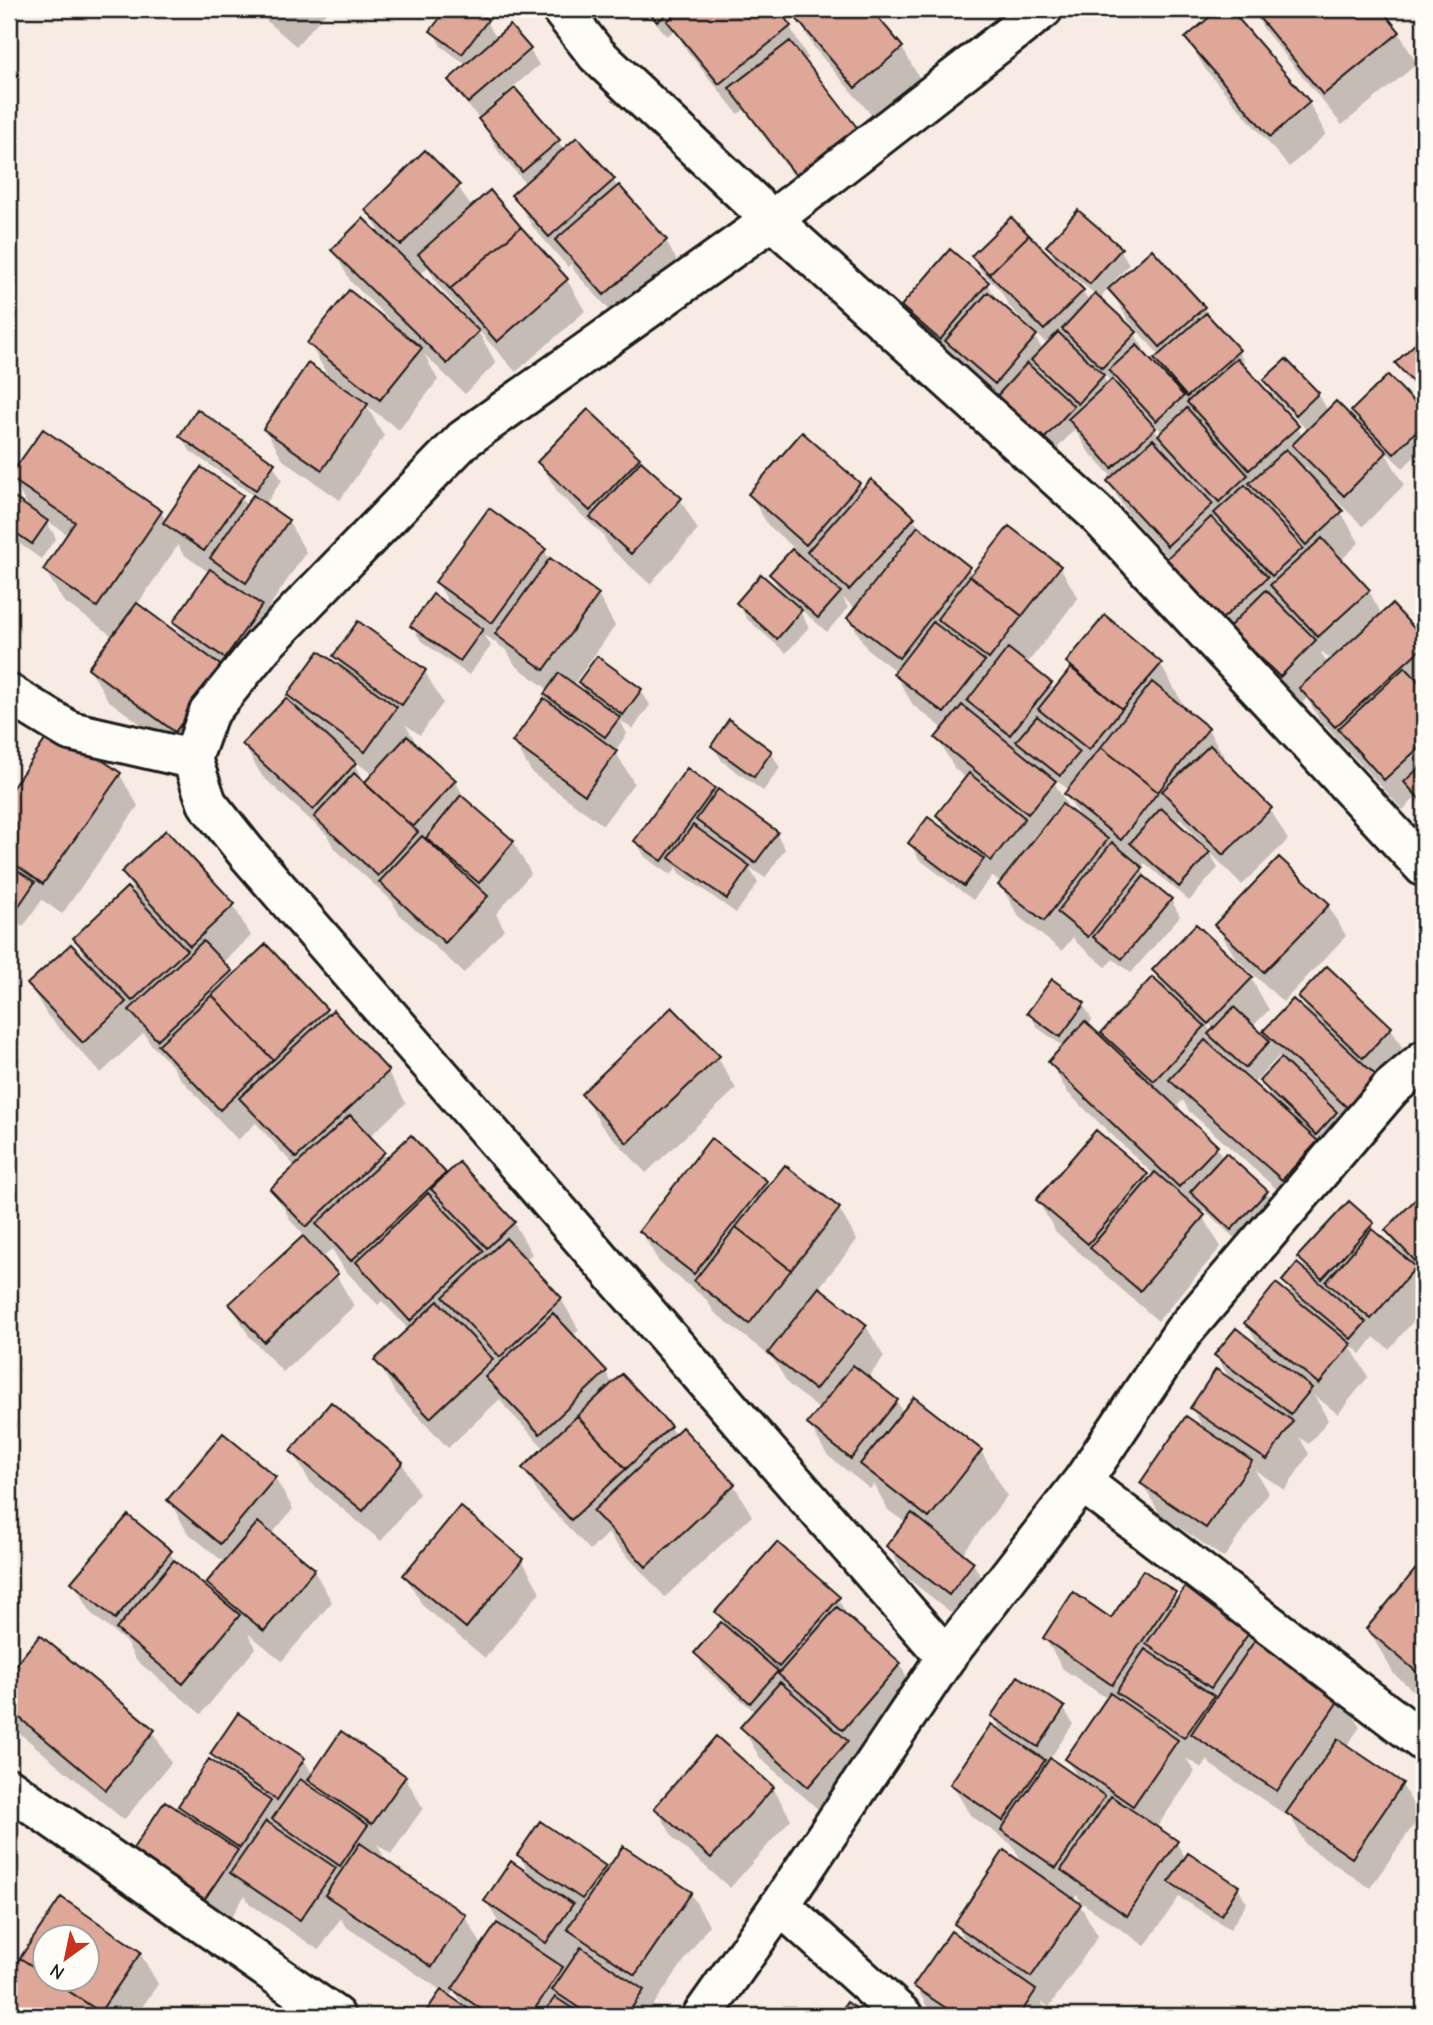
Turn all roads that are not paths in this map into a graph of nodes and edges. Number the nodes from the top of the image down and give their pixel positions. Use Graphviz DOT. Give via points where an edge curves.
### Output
graph roads {
  1 [pos="561,9"];
  2 [pos="1043,9"];
  3 [pos="772,220"];
  4 [pos="9,694"];
  5 [pos="192,759"];
  6 [pos="1424,867"];
  7 [pos="1424,1060"];
  8 [pos="1082,1482"];
  9 [pos="946,1657"];
  10 [pos="1424,1742"];
  11 [pos="9,1788"];
  12 [pos="780,1905"];
  13 [pos="335,2016"];
  14 [pos="702,2016"];
  15 [pos="903,2016"];
  1 -- 3 [label="street" via="597,55"];
  2 -- 3 [label="street"];
  3 -- 5 [label="street" via="463,440 262,646 208,714"];
  3 -- 6 [label="street" via="1095,512"];
  4 -- 5 [label="street" via="71,731"];
  5 -- 9 [label="street" via="207,803 246,852"];
  7 -- 8 [label="street" via="1391,1088 1183,1332"];
  8 -- 9 [label="street"];
  8 -- 10 [label="street"];
  9 -- 12 [label="street"];
  11 -- 13 [label="street"];
  12 -- 14 [label="street"];
  12 -- 15 [label="street"];
}
